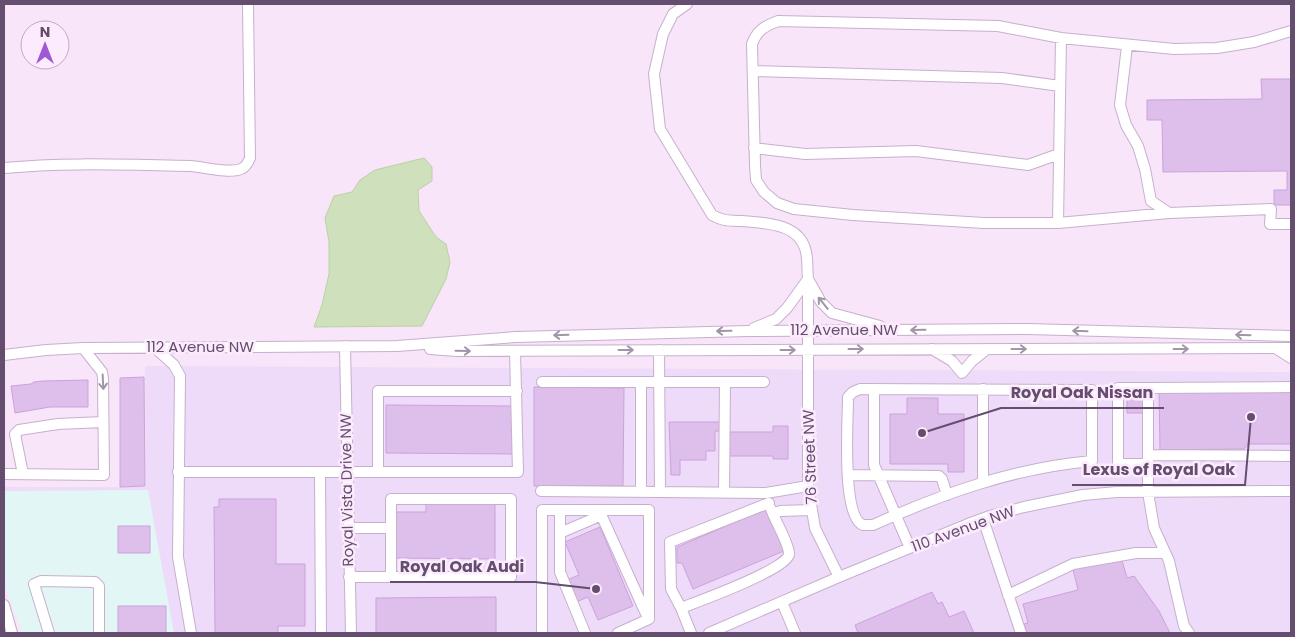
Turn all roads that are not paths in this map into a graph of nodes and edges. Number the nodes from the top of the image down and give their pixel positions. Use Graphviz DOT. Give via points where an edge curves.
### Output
graph roads {
  1 [pos="248,4"];
  2 [pos="686,4"];
  3 [pos="1291,31"];
  4 [pos="1061,38"];
  5 [pos="1127,46"];
  6 [pos="753,71"];
  7 [pos="1060,86"];
  8 [pos="754,148"];
  9 [pos="1059,154"];
  10 [pos="4,168"];
  11 [pos="1169,213"];
  12 [pos="1058,224"];
  13 [pos="1291,224"];
  14 [pos="808,279"];
  15 [pos="808,330"];
  16 [pos="900,330"];
  17 [pos="748,331"];
  18 [pos="1291,336"];
  19 [pos="345,346"];
  20 [pos="397,346"];
  21 [pos="154,347"];
  22 [pos="83,348"];
  23 [pos="1277,348"];
  24 [pos="1291,348"];
  25 [pos="932,349"];
  26 [pos="659,350"];
  27 [pos="808,350"];
  28 [pos="987,350"];
  29 [pos="515,351"];
  30 [pos="4,355"];
  31 [pos="1291,358"];
  32 [pos="962,373"];
  33 [pos="542,382"];
  34 [pos="641,382"];
  35 [pos="659,382"];
  36 [pos="725,382"];
  37 [pos="764,382"];
  38 [pos="1291,387"];
  39 [pos="1148,388"];
  40 [pos="874,389"];
  41 [pos="962,389"];
  42 [pos="983,389"];
  43 [pos="517,391"];
  44 [pos="103,422"];
  45 [pos="641,433"];
  46 [pos="660,433"];
  47 [pos="1291,456"];
  48 [pos="1148,460"];
  49 [pos="178,472"];
  50 [pos="320,472"];
  51 [pos="378,472"];
  52 [pos="348,473"];
  53 [pos="4,474"];
  54 [pos="23,474"];
  55 [pos="848,475"];
  56 [pos="879,475"];
  57 [pos="983,482"];
  58 [pos="808,486"];
  59 [pos="1291,491"];
  60 [pos="541,492"];
  61 [pos="641,492"];
  62 [pos="660,492"];
  63 [pos="1148,492"];
  64 [pos="724,493"];
  65 [pos="947,495"];
  66 [pos="767,498"];
  67 [pos="560,510"];
  68 [pos="811,510"];
  69 [pos="601,513"];
  70 [pos="773,514"];
  71 [pos="896,515"];
  72 [pos="983,518"];
  73 [pos="348,528"];
  74 [pos="391,528"];
  75 [pos="560,533"];
  76 [pos="910,548"];
  77 [pos="1165,553"];
  78 [pos="349,577"];
  79 [pos="391,577"];
  80 [pos="839,577"];
  81 [pos="1008,595"];
  82 [pos="782,602"];
  83 [pos="4,605"];
  84 [pos="681,608"];
  85 [pos="649,619"];
  86 [pos="12,633"];
  87 [pos="48,633"];
  88 [pos="100,633"];
  89 [pos="191,633"];
  90 [pos="320,633"];
  91 [pos="351,633"];
  92 [pos="542,633"];
  93 [pos="585,633"];
  94 [pos="618,633"];
  95 [pos="691,633"];
  96 [pos="709,633"];
  97 [pos="795,633"];
  98 [pos="1021,633"];
  99 [pos="1189,633"];
  1 -- 10 [label="street" via="250,158 242,169 116,165"];
  2 -- 14 [label="street, 76 Street NW" via="673,14 663,34 654,74 660,129 712,215 723,221 788,228 799,236 806,252"];
  3 -- 5 [label="street" via="1217,48"];
  4 -- 5 [label="street"];
  4 -- 6 [label="street" via="998,26 778,21 756,33 752,44"];
  4 -- 7 [label="street"];
  5 -- 11 [label="street" via="1120,105 1126,125 1138,146 1151,201"];
  6 -- 7 [label="street" via="1002,78"];
  6 -- 8 [label="street"];
  7 -- 9 [label="street"];
  8 -- 9 [label="street" via="804,154 916,150 1028,165"];
  8 -- 12 [label="street" via="756,180 777,203 794,209 984,224"];
  9 -- 12 [label="street"];
  11 -- 12 [label="street"];
  11 -- 13 [label="street" via="1270,208 1270,224"];
  14 -- 15 [label="street, 76 Street NW"];
  16 -- 14 [label="street, one-way" via="832,313 821,302"];
  14 -- 17 [label="street" via="776,319"];
  15 -- 16 [label="street, 112 Avenue NW"];
  15 -- 17 [label="street, 112 Avenue NW"];
  15 -- 27 [label="street, 76 Street NW"];
  18 -- 16 [label="street, 112 Avenue NW, one-way" via="1027,329"];
  17 -- 20 [label="street, 112 Avenue NW, one-way" via="516,337"];
  19 -- 20 [label="street, 112 Avenue NW"];
  19 -- 21 [label="street, 112 Avenue NW"];
  19 -- 52 [label="street, Royal Vista Drive NW"];
  20 -- 29 [label="street, 112 Avenue NW, one-way"];
  21 -- 22 [label="street, 112 Avenue NW"];
  21 -- 49 [label="street" via="180,376"];
  22 -- 30 [label="street, 112 Avenue NW"];
  22 -- 44 [label="street, one-way" via="104,378"];
  23 -- 24 [label="street, 112 Avenue NW"];
  28 -- 23 [label="street, 112 Avenue NW, one-way"];
  23 -- 31 [label="street"];
  27 -- 25 [label="street, 112 Avenue NW, one-way"];
  25 -- 28 [label="street, 112 Avenue NW"];
  25 -- 32 [label="street" via="952,361"];
  26 -- 27 [label="street, 112 Avenue NW, one-way"];
  29 -- 26 [label="street, 112 Avenue NW, one-way"];
  26 -- 35 [label="street"];
  27 -- 58 [label="street, 76 Street NW"];
  28 -- 32 [label="street"];
  29 -- 43 [label="street"];
  32 -- 41 [label="street"];
  33 -- 34 [label="street"];
  34 -- 35 [label="street"];
  34 -- 45 [label="street"];
  35 -- 36 [label="street"];
  35 -- 46 [label="street"];
  36 -- 37 [label="street"];
  36 -- 64 [label="street"];
  38 -- 39 [label="street"];
  39 -- 48 [label="street"];
  39 -- 48 [label="street" via="1118,388 1118,464"];
  40 -- 41 [label="street"];
  40 -- 55 [label="street" via="860,389 848,398"];
  40 -- 56 [label="street" via="874,465"];
  41 -- 42 [label="street"];
  42 -- 57 [label="street"];
  42 -- 57 [label="street" via="1092,390 1092,461 1058,464"];
  43 -- 51 [label="street" via="378,391"];
  43 -- 51 [label="street" via="518,472"];
  44 -- 54 [label="street" via="19,430 15,434"];
  44 -- 54 [label="street" via="104,475"];
  45 -- 46 [label="street"];
  45 -- 61 [label="street"];
  46 -- 62 [label="street"];
  47 -- 48 [label="street"];
  48 -- 63 [label="street"];
  49 -- 50 [label="street"];
  49 -- 89 [label="street" via="178,557"];
  50 -- 52 [label="street"];
  50 -- 90 [label="street"];
  51 -- 52 [label="street"];
  52 -- 73 [label="street, Royal Vista Drive NW"];
  53 -- 54 [label="street"];
  55 -- 56 [label="street"];
  55 -- 71 [label="street" via="852,511 860,524 873,525"];
  56 -- 65 [label="street" via="939,476"];
  56 -- 71 [label="street"];
  57 -- 65 [label="street"];
  58 -- 66 [label="street"];
  58 -- 68 [label="street, 76 Street NW"];
  59 -- 63 [label="street, 110 Avenue NW"];
  60 -- 61 [label="street"];
  61 -- 62 [label="street"];
  62 -- 64 [label="street"];
  63 -- 72 [label="street, 110 Avenue NW" via="1082,495"];
  63 -- 77 [label="street" via="1154,528"];
  64 -- 66 [label="street"];
  65 -- 71 [label="street"];
  66 -- 70 [label="street"];
  66 -- 84 [label="street" via="670,542 671,589"];
  67 -- 69 [label="street"];
  67 -- 75 [label="street"];
  67 -- 92 [label="street" via="542,510"];
  68 -- 70 [label="street"];
  68 -- 80 [label="street, 76 Street NW" via="815,528"];
  69 -- 75 [label="street"];
  69 -- 85 [label="street"];
  69 -- 85 [label="street" via="649,510"];
  70 -- 84 [label="street" via="787,546 787,558 770,571"];
  71 -- 76 [label="street"];
  72 -- 76 [label="street, 110 Avenue NW"];
  72 -- 81 [label="street"];
  73 -- 74 [label="street"];
  73 -- 78 [label="street, Royal Vista Drive NW"];
  74 -- 79 [label="street"];
  74 -- 79 [label="street" via="391,499 511,499 511,577"];
  75 -- 93 [label="street" via="560,572"];
  76 -- 80 [label="street, 110 Avenue NW"];
  77 -- 81 [label="street" via="1136,553 1073,564"];
  77 -- 99 [label="street" via="1184,626"];
  78 -- 79 [label="street"];
  78 -- 91 [label="street, Royal Vista Drive NW"];
  80 -- 82 [label="street, 110 Avenue NW"];
  81 -- 98 [label="street"];
  82 -- 96 [label="street, 110 Avenue NW"];
  82 -- 97 [label="street"];
  83 -- 86 [label="street"];
  84 -- 95 [label="street"];
  85 -- 94 [label="street"];
  87 -- 88 [label="street" via="34,584 41,581 95,582 100,586"];
}
